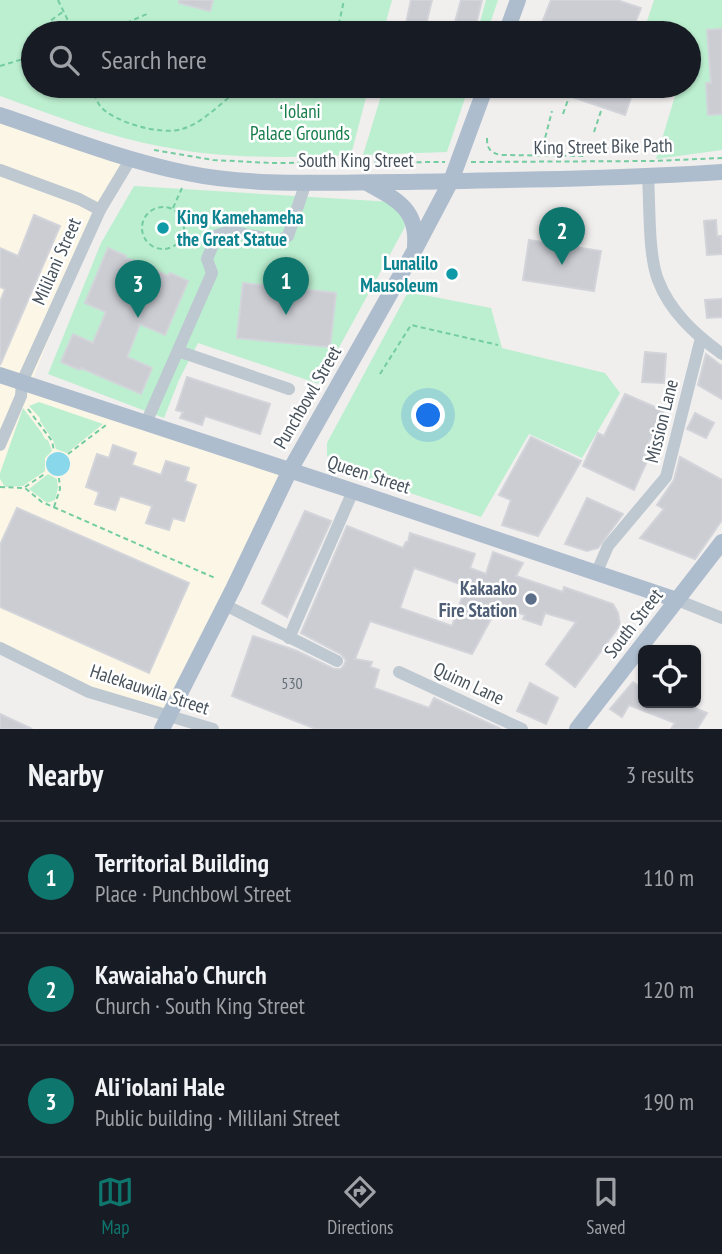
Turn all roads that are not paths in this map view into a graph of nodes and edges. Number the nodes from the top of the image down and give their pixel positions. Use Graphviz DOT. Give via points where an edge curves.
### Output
graph roads {
  1 [pos="518,0"];
  2 [pos="510,21"];
  3 [pos="482,98"];
  4 [pos="0,115"];
  5 [pos="130,159"];
  6 [pos="0,170"];
  7 [pos="722,172"];
  8 [pos="648,177"];
  9 [pos="306,181"];
  10 [pos="451,181"];
  11 [pos="365,182"];
  12 [pos="100,210"];
  13 [pos="414,251"];
  14 [pos="701,338"];
  15 [pos="178,351"];
  16 [pos="722,354"];
  17 [pos="0,375"];
  18 [pos="21,389"];
  19 [pos="289,389"];
  20 [pos="146,423"];
  21 [pos="0,445"];
  22 [pos="290,470"];
  23 [pos="353,491"];
  24 [pos="722,542"];
  25 [pos="596,574"];
  26 [pos="677,600"];
  27 [pos="225,605"];
  28 [pos="722,618"];
  29 [pos="289,638"];
  30 [pos="0,648"];
  31 [pos="337,661"];
  32 [pos="399,672"];
  33 [pos="165,722"];
  34 [pos="214,729"];
  35 [pos="522,729"];
  36 [pos="577,729"];
  1 -- 2 [label="main road"];
  3 -- 10 [label="main road, Punchbowl Street"];
  4 -- 5 [label="main road, South King Street"];
  5 -- 9 [label="main road, South King Street" via="236,180"];
  5 -- 12 [label="street, Mililani Street"];
  6 -- 12 [label="street"];
  7 -- 8 [label="main road, South King Street"];
  8 -- 10 [label="main road, South King Street"];
  8 -- 14 [label="street" via="657,279 682,319"];
  9 -- 11 [label="main road, South King Street"];
  9 -- 15 [label="street" via="288,236 279,241 230,231 217,235 206,259 212,273"];
  10 -- 11 [label="main road, South King Street"];
  10 -- 13 [label="main road, Punchbowl Street"];
  11 -- 13 [label="main road" via="407,210 416,231"];
  12 -- 18 [label="street, Mililani Street"];
  13 -- 22 [label="main road, Punchbowl Street"];
  14 -- 16 [label="street"];
  14 -- 25 [label="street, Mission Lane" via="666,477 608,546"];
  15 -- 19 [label="street"];
  15 -- 20 [label="street"];
  17 -- 18 [label="main road, Queen Street"];
  18 -- 20 [label="main road, Queen Street"];
  18 -- 21 [label="street, Mililani Street"];
  20 -- 22 [label="main road, Queen Street"];
  22 -- 23 [label="main road, Queen Street"];
  22 -- 27 [label="main road, Punchbowl Street"];
  23 -- 25 [label="main road, Queen Street"];
  23 -- 29 [label="street"];
  24 -- 26 [label="main road, South Street"];
  25 -- 26 [label="main road, Queen Street"];
  26 -- 28 [label="street, Queen Street"];
  26 -- 36 [label="main road, South Street"];
  27 -- 29 [label="street"];
  27 -- 33 [label="main road, Punchbowl Street"];
  29 -- 31 [label="street"];
  30 -- 33 [label="street, Halekauwila Street" via="89,692"];
  32 -- 35 [label="street, Quinn Lane"];
  33 -- 34 [label="street, Halekauwila Street"];
}
